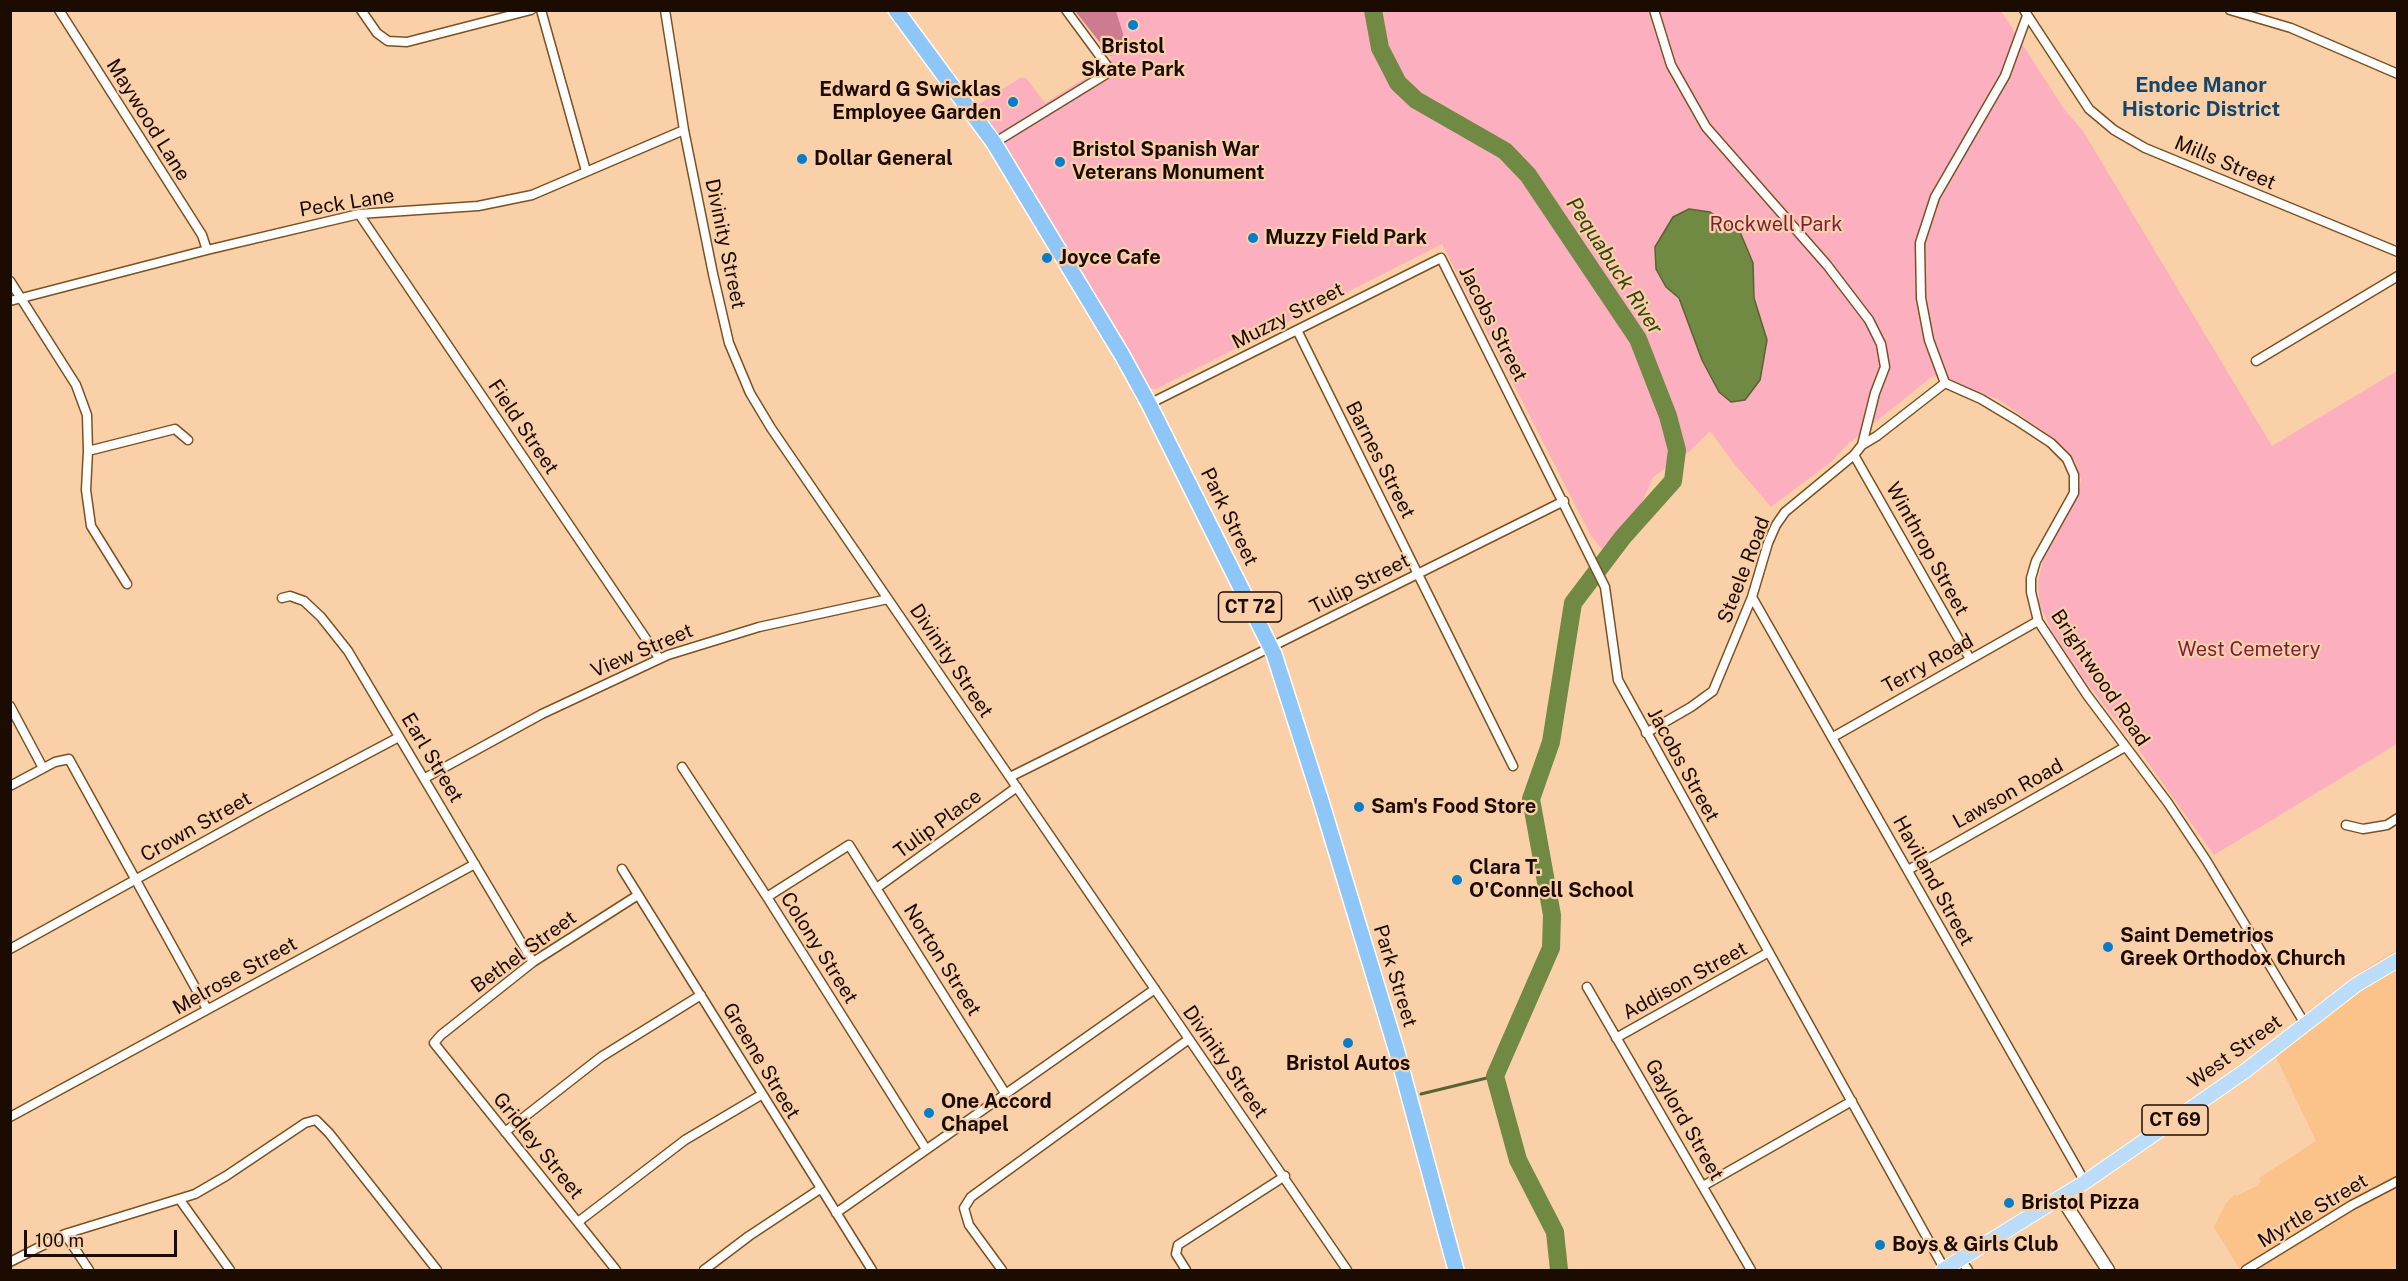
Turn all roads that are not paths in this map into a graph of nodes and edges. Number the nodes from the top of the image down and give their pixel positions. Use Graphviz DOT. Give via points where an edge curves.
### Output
graph roads {
  1 [pos="59,10"];
  2 [pos="361,10"];
  3 [pos="531,10"];
  4 [pos="541,10"];
  5 [pos="665,10"];
  6 [pos="896,10"];
  7 [pos="1066,10"];
  8 [pos="1653,10"];
  9 [pos="2230,10"];
  10 [pos="2025,13"];
  11 [pos="2397,74"];
  12 [pos="684,130"];
  13 [pos="994,143"];
  14 [pos="585,171"];
  15 [pos="359,214"];
  16 [pos="207,250"];
  17 [pos="2397,252"];
  18 [pos="1441,258"];
  19 [pos="2397,276"];
  20 [pos="10,281"];
  21 [pos="21,298"];
  22 [pos="10,301"];
  23 [pos="1297,330"];
  24 [pos="2256,361"];
  25 [pos="1945,383"];
  26 [pos="1149,404"];
  27 [pos="188,440"];
  28 [pos="1862,445"];
  29 [pos="88,451"];
  30 [pos="1854,455"];
  31 [pos="1564,501"];
  32 [pos="1418,573"];
  33 [pos="127,584"];
  34 [pos="1752,597"];
  35 [pos="282,598"];
  36 [pos="888,599"];
  37 [pos="2038,621"];
  38 [pos="1270,648"];
  39 [pos="659,658"];
  40 [pos="1970,659"];
  41 [pos="10,706"];
  42 [pos="1646,732"];
  43 [pos="1833,736"];
  44 [pos="399,737"];
  45 [pos="2125,747"];
  46 [pos="1513,766"];
  47 [pos="682,767"];
  48 [pos="43,768"];
  49 [pos="1010,777"];
  50 [pos="424,778"];
  51 [pos="10,786"];
  52 [pos="1017,787"];
  53 [pos="2397,818"];
  54 [pos="2346,825"];
  55 [pos="475,864"];
  56 [pos="622,869"];
  57 [pos="1908,870"];
  58 [pos="136,879"];
  59 [pos="878,887"];
  60 [pos="638,895"];
  61 [pos="768,897"];
  62 [pos="10,949"];
  63 [pos="1770,952"];
  64 [pos="2397,960"];
  65 [pos="533,962"];
  66 [pos="1587,987"];
  67 [pos="1155,989"];
  68 [pos="701,995"];
  69 [pos="207,1010"];
  70 [pos="2306,1024"];
  71 [pos="1616,1038"];
  72 [pos="1189,1039"];
  73 [pos="434,1043"];
  74 [pos="1005,1093"];
  75 [pos="761,1095"];
  76 [pos="1852,1101"];
  77 [pos="10,1117"];
  78 [pos="505,1132"];
  79 [pos="926,1149"];
  80 [pos="1285,1176"];
  81 [pos="2397,1181"];
  82 [pos="2085,1182"];
  83 [pos="1703,1186"];
  84 [pos="820,1189"];
  85 [pos="2061,1197"];
  86 [pos="180,1200"];
  87 [pos="836,1213"];
  88 [pos="578,1222"];
  89 [pos="65,1234"];
  90 [pos="10,1262"];
  91 [pos="1964,1265"];
  92 [pos="1343,1269"];
  93 [pos="89,1270"];
  94 [pos="231,1270"];
  95 [pos="437,1270"];
  96 [pos="616,1270"];
  97 [pos="704,1270"];
  98 [pos="872,1270"];
  99 [pos="1002,1270"];
  100 [pos="1186,1270"];
  101 [pos="1456,1270"];
  102 [pos="1751,1270"];
  103 [pos="1944,1270"];
  104 [pos="2108,1270"];
  105 [pos="2246,1270"];
  1 -- 16 [label="street, Maywood Lane" via="202,236"];
  2 -- 3 [label="street" via="377,33 388,41 407,42"];
  4 -- 14 [label="street"];
  5 -- 12 [label="street, Divinity Street"];
  6 -- 13 [label="highway, Park Street / CT 72"];
  7 -- 13 [label="street" via="1111,71"];
  8 -- 28 [label="street" via="1671,66 1706,127 1827,265 1869,320 1881,344 1885,367"];
  9 -- 11 [label="street" via="2291,28"];
  10 -- 17 [label="street, Mills Street" via="2089,109 2114,130 2145,148"];
  10 -- 25 [label="street" via="2005,76 1935,197 1920,243 1921,298 1929,340"];
  12 -- 14 [label="street, Peck Lane"];
  12 -- 36 [label="street, Divinity Street" via="729,344 750,393"];
  13 -- 26 [label="highway, Park Street / CT 72"];
  14 -- 15 [label="street, Peck Lane" via="532,195 478,206"];
  15 -- 16 [label="street, Peck Lane"];
  15 -- 39 [label="street, Field Street"];
  16 -- 21 [label="street, Peck Lane"];
  18 -- 23 [label="street, Muzzy Street"];
  18 -- 31 [label="street, Jacobs Street"];
  19 -- 24 [label="street"];
  20 -- 21 [label="street"];
  21 -- 22 [label="street, Peck Lane"];
  21 -- 29 [label="street" via="76,385 87,415"];
  23 -- 26 [label="street, Muzzy Street"];
  23 -- 32 [label="street, Barnes Street"];
  25 -- 28 [label="street, Steele Road"];
  25 -- 37 [label="street, Brightwood Road" via="1981,399 2034,431 2072,467 2074,493 2036,561 2031,578"];
  26 -- 38 [label="highway, Park Street / CT 72"];
  27 -- 29 [label="street" via="175,429"];
  28 -- 30 [label="street, Steele Road"];
  29 -- 33 [label="street" via="86,490 91,526"];
  30 -- 34 [label="street, Steele Road" via="1785,512 1768,543"];
  30 -- 40 [label="street, Winthrop Street"];
  31 -- 32 [label="street, Tulip Street"];
  31 -- 42 [label="street, Jacobs Street" via="1605,586 1618,680"];
  32 -- 38 [label="street, Tulip Street"];
  32 -- 46 [label="street, Barnes Street"];
  34 -- 42 [label="street, Steele Road" via="1713,691"];
  34 -- 43 [label="street, Haviland Street"];
  35 -- 44 [label="street, Earl Street" via="298,597 321,617 348,651"];
  36 -- 39 [label="street, View Street" via="728,635"];
  36 -- 49 [label="street, Divinity Street"];
  37 -- 40 [label="street, Terry Road"];
  37 -- 45 [label="street, Brightwood Road"];
  38 -- 49 [label="street, Tulip Street"];
  38 -- 101 [label="highway, Park Street / CT 72" via="1318,790 1397,1052"];
  39 -- 50 [label="street, View Street" via="542,714"];
  40 -- 43 [label="street, Terry Road"];
  41 -- 48 [label="street"];
  42 -- 63 [label="street, Jacobs Street"];
  43 -- 57 [label="street, Haviland Street"];
  44 -- 50 [label="street, Earl Street"];
  44 -- 58 [label="street, Crown Street"];
  45 -- 57 [label="street, Lawson Road"];
  45 -- 70 [label="street, Brightwood Road" via="2168,802"];
  47 -- 61 [label="street, Colony Street"];
  48 -- 51 [label="street"];
  48 -- 58 [label="street" via="69,759"];
  49 -- 52 [label="street, Divinity Street"];
  50 -- 55 [label="street, Earl Street"];
  52 -- 59 [label="street, Tulip Place"];
  52 -- 67 [label="street, Divinity Street"];
  53 -- 54 [label="street" via="2387,825 2363,829"];
  55 -- 65 [label="street, Earl Street"];
  55 -- 69 [label="street, Melrose Street"];
  56 -- 60 [label="street, Greene Street"];
  57 -- 82 [label="street, Haviland Street"];
  58 -- 62 [label="street, Crown Street"];
  58 -- 69 [label="street"];
  59 -- 61 [label="street, Norton Street" via="849,845"];
  59 -- 74 [label="street, Norton Street"];
  60 -- 65 [label="street, Bethel Street"];
  60 -- 68 [label="street, Greene Street"];
  61 -- 79 [label="street, Colony Street"];
  63 -- 71 [label="street, Addison Street"];
  63 -- 76 [label="street, Jacobs Street"];
  64 -- 70 [label="main road, West Street / CT 69" via="2356,985"];
  65 -- 73 [label="street, Bethel Street"];
  66 -- 71 [label="street, Gaylord Street"];
  67 -- 72 [label="street, Divinity Street"];
  67 -- 74 [label="street"];
  68 -- 75 [label="street, Greene Street"];
  68 -- 78 [label="street" via="600,1057"];
  69 -- 77 [label="street, Melrose Street"];
  70 -- 82 [label="main road, West Street / CT 69"];
  71 -- 83 [label="street, Gaylord Street"];
  72 -- 80 [label="street, Divinity Street"];
  72 -- 99 [label="street" via="971,1197 964,1208 969,1225"];
  73 -- 78 [label="street, Gridley Street"];
  74 -- 79 [label="street"];
  75 -- 84 [label="street, Greene Street"];
  75 -- 88 [label="street" via="685,1140"];
  76 -- 83 [label="street"];
  76 -- 103 [label="street, Jacobs Street"];
  78 -- 88 [label="street, Gridley Street"];
  79 -- 87 [label="street"];
  80 -- 92 [label="street, Divinity Street"];
  80 -- 100 [label="street" via="1178,1245 1176,1254"];
  81 -- 105 [label="street, Myrtle Street" via="2352,1204"];
  82 -- 85 [label="main road, West Street / CT 69"];
  83 -- 102 [label="street, Gaylord Street"];
  84 -- 87 [label="street, Greene Street"];
  84 -- 97 [label="street"];
  85 -- 91 [label="main road, West Street / CT 69"];
  85 -- 104 [label="street"];
  86 -- 89 [label="street"];
  86 -- 94 [label="street"];
  86 -- 95 [label="street" via="211,1186 305,1123 316,1120"];
  87 -- 98 [label="street, Greene Street"];
  88 -- 96 [label="street, Gridley Street"];
  89 -- 90 [label="street"];
  89 -- 93 [label="street"];
  91 -- 103 [label="main road, West Street / CT 69"];
}
